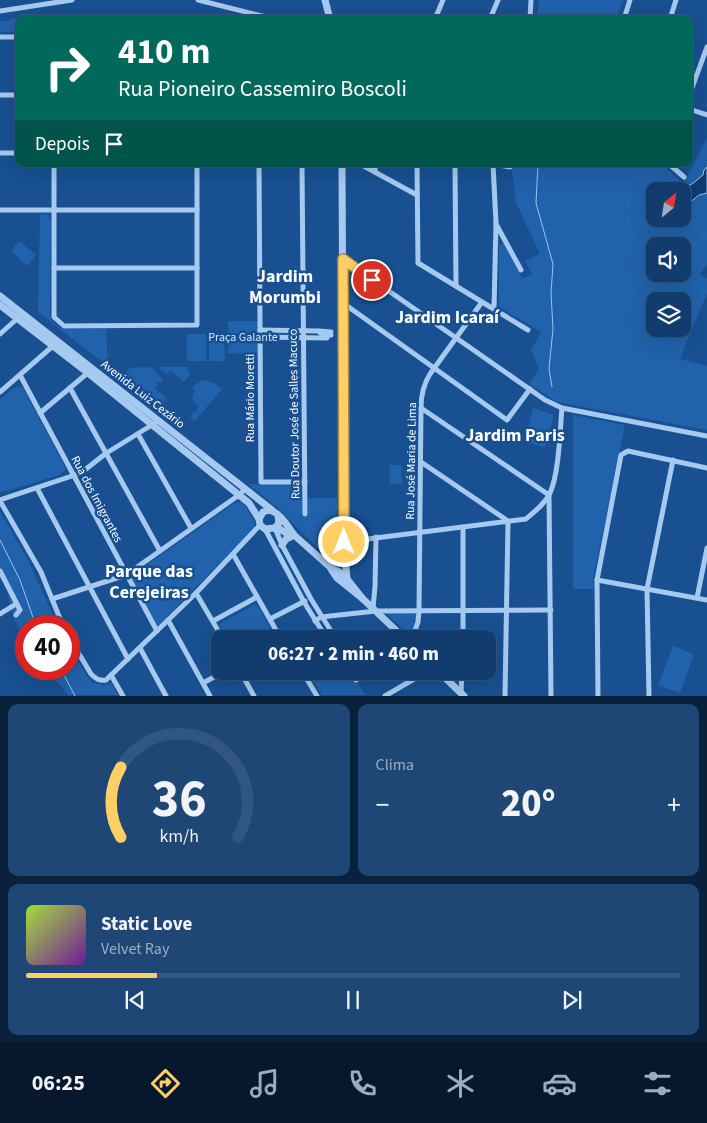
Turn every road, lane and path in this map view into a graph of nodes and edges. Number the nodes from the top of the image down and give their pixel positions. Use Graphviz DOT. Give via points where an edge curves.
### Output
graph roads {
  1 [pos="72,0"];
  2 [pos="198,0"];
  3 [pos="325,0"];
  4 [pos="443,0"];
  5 [pos="498,0"];
  6 [pos="531,0"];
  7 [pos="630,0"];
  8 [pos="676,0"];
  9 [pos="206,1"];
  10 [pos="0,11"];
  11 [pos="259,15"];
  12 [pos="329,15"];
  13 [pos="437,15"];
  14 [pos="492,15"];
  15 [pos="530,15"];
  16 [pos="625,15"];
  17 [pos="671,15"];
  18 [pos="0,36"];
  19 [pos="15,37"];
  20 [pos="707,48"];
  21 [pos="693,85"];
  22 [pos="0,95"];
  23 [pos="15,95"];
  24 [pos="693,110"];
  25 [pos="707,115"];
  26 [pos="0,153"];
  27 [pos="15,153"];
  28 [pos="54,167"];
  29 [pos="198,167"];
  30 [pos="259,167"];
  31 [pos="302,167"];
  32 [pos="342,167"];
  33 [pos="366,167"];
  34 [pos="375,167"];
  35 [pos="417,167"];
  36 [pos="455,167"];
  37 [pos="493,167"];
  38 [pos="672,167"];
  39 [pos="375,172"];
  40 [pos="684,177"];
  41 [pos="417,195"];
  42 [pos="0,210"];
  43 [pos="54,210"];
  44 [pos="197,210"];
  45 [pos="496,223"];
  46 [pos="343,259"];
  47 [pos="54,268"];
  48 [pos="197,268"];
  49 [pos="521,270"];
  50 [pos="456,286"];
  51 [pos="2,302"];
  52 [pos="482,302"];
  53 [pos="343,303"];
  54 [pos="494,310"];
  55 [pos="20,316"];
  56 [pos="528,330"];
  57 [pos="277,331"];
  58 [pos="303,331"];
  59 [pos="0,334"];
  60 [pos="260,334"];
  61 [pos="277,337"];
  62 [pos="304,338"];
  63 [pos="457,339"];
  64 [pos="56,344"];
  65 [pos="434,368"];
  66 [pos="90,371"];
  67 [pos="20,375"];
  68 [pos="70,388"];
  69 [pos="530,389"];
  70 [pos="0,392"];
  71 [pos="421,408"];
  72 [pos="562,408"];
  73 [pos="40,413"];
  74 [pos="155,422"];
  75 [pos="138,434"];
  76 [pos="707,436"];
  77 [pos="105,454"];
  78 [pos="673,460"];
  79 [pos="421,462"];
  80 [pos="707,468"];
  81 [pos="73,476"];
  82 [pos="305,482"];
  83 [pos="37,488"];
  84 [pos="245,489"];
  85 [pos="239,495"];
  86 [pos="549,495"];
  87 [pos="0,500"];
  88 [pos="272,510"];
  89 [pos="305,514"];
  90 [pos="278,516"];
  91 [pos="508,521"];
  92 [pos="261,524"];
  93 [pos="463,527"];
  94 [pos="191,528"];
  95 [pos="275,528"];
  96 [pos="420,532"];
  97 [pos="293,534"];
  98 [pos="376,538"];
  99 [pos="344,544"];
  100 [pos="282,545"];
  101 [pos="707,548"];
  102 [pos="160,551"];
  103 [pos="233,554"];
  104 [pos="0,570"];
  105 [pos="126,575"];
  106 [pos="341,578"];
  107 [pos="597,580"];
  108 [pos="90,587"];
  109 [pos="647,588"];
  110 [pos="196,593"];
  111 [pos="257,598"];
  112 [pos="697,598"];
  113 [pos="52,599"];
  114 [pos="311,599"];
  115 [pos="707,600"];
  116 [pos="304,602"];
  117 [pos="16,604"];
  118 [pos="374,610"];
  119 [pos="508,610"];
  120 [pos="551,610"];
  121 [pos="419,611"];
  122 [pos="464,611"];
  123 [pos="0,614"];
  124 [pos="16,615"];
  125 [pos="59,615"];
  126 [pos="321,617"];
  127 [pos="270,619"];
  128 [pos="168,620"];
  129 [pos="213,621"];
  130 [pos="315,621"];
  131 [pos="218,630"];
  132 [pos="276,630"];
  133 [pos="321,630"];
  134 [pos="330,630"];
  135 [pos="395,630"];
  136 [pos="415,630"];
  137 [pos="463,630"];
  138 [pos="157,631"];
  139 [pos="140,648"];
  140 [pos="80,654"];
  141 [pos="128,659"];
  142 [pos="111,676"];
  143 [pos="211,679"];
  144 [pos="245,680"];
  145 [pos="307,680"];
  146 [pos="412,680"];
  147 [pos="461,680"];
  148 [pos="450,682"];
  149 [pos="203,683"];
  150 [pos="462,694"];
  151 [pos="123,696"];
  152 [pos="166,696"];
  153 [pos="210,696"];
  154 [pos="254,696"];
  155 [pos="317,696"];
  156 [pos="385,696"];
  157 [pos="505,696"];
  158 [pos="550,696"];
  159 [pos="598,696"];
  160 [pos="649,696"];
  1 -- 10 [label="street"];
  2 -- 9 [label="street"];
  3 -- 12 [label="street"];
  4 -- 13 [label="street"];
  5 -- 14 [label="street"];
  6 -- 15 [label="street"];
  7 -- 16 [label="street"];
  8 -- 17 [label="street"];
  9 -- 11 [label="street"];
  18 -- 19 [label="street"];
  20 -- 21 [label="street"];
  22 -- 23 [label="street"];
  24 -- 25 [label="street"];
  26 -- 27 [label="street"];
  28 -- 43 [label="street"];
  29 -- 44 [label="street"];
  30 -- 60 [label="street, Rua Mário Moretti"];
  31 -- 58 [label="street, Rua Doutor José de Salles Macuco"];
  32 -- 46 [label="street"];
  33 -- 39 [label="street"];
  34 -- 39 [label="street"];
  35 -- 41 [label="street"];
  36 -- 50 [label="street"];
  37 -- 45 [label="street"];
  38 -- 40 [label="street"];
  39 -- 41 [label="street"];
  41 -- 50 [label="street" via="418,263"];
  42 -- 43 [label="street"];
  43 -- 44 [label="street"];
  43 -- 47 [label="street"];
  44 -- 48 [label="street"];
  45 -- 49 [label="street"];
  45 -- 54 [label="street"];
  46 -- 53 [label="street"];
  46 -- 63 [label="street"];
  47 -- 48 [label="street"];
  47 -- 48 [label="street" via="54,317 64,326 197,325"];
  50 -- 52 [label="street"];
  51 -- 55 [label="street, Avenida Luiz Cezário"];
  52 -- 54 [label="street"];
  52 -- 63 [label="street, Rua José Maria de Lima"];
  53 -- 65 [label="street"];
  53 -- 99 [label="street"];
  54 -- 56 [label="street"];
  55 -- 59 [label="street"];
  55 -- 64 [label="street, Avenida Luiz Cezário"];
  57 -- 58 [label="street"];
  57 -- 60 [label="street"];
  57 -- 61 [label="street"];
  58 -- 62 [label="street, Rua Doutor José de Salles Macuco"];
  58 -- 62 [label="street" via="331,335"];
  60 -- 61 [label="street"];
  60 -- 82 [label="street, Rua Mário Moretti" via="261,482"];
  61 -- 62 [label="street"];
  62 -- 82 [label="street, Rua Doutor José de Salles Macuco"];
  63 -- 65 [label="street, Rua José Maria de Lima"];
  63 -- 69 [label="street"];
  64 -- 66 [label="street, Avenida Luiz Cezário"];
  64 -- 67 [label="street"];
  65 -- 69 [label="street" via="508,420"];
  65 -- 71 [label="street, Rua José Maria de Lima" via="424,383"];
  66 -- 68 [label="street"];
  66 -- 74 [label="street, Avenida Luiz Cezário"];
  67 -- 70 [label="street"];
  67 -- 73 [label="street, Rua dos Imigrantes"];
  68 -- 73 [label="street"];
  68 -- 77 [label="street"];
  69 -- 72 [label="street"];
  71 -- 79 [label="street, Rua José Maria de Lima"];
  71 -- 86 [label="street"];
  72 -- 76 [label="street"];
  72 -- 86 [label="street" via="558,457"];
  73 -- 81 [label="street, Rua dos Imigrantes"];
  74 -- 75 [label="street"];
  74 -- 84 [label="street, Avenida Luiz Cezário"];
  74 -- 85 [label="street, Avenida Luiz Cezário"];
  75 -- 77 [label="street"];
  75 -- 94 [label="street"];
  77 -- 81 [label="street"];
  77 -- 102 [label="street"];
  78 -- 80 [label="street"];
  78 -- 107 [label="street" via="628,451 621,455"];
  78 -- 109 [label="street"];
  79 -- 91 [label="street"];
  79 -- 96 [label="street, Rua José Maria de Lima"];
  81 -- 83 [label="street"];
  81 -- 105 [label="street, Rua dos Imigrantes"];
  82 -- 89 [label="street, Rua Doutor José de Salles Macuco"];
  83 -- 87 [label="street"];
  83 -- 108 [label="street"];
  84 -- 85 [label="street"];
  84 -- 88 [label="street, Avenida Luiz Cezário"];
  85 -- 92 [label="street, Avenida Luiz Cezário" via="249,503"];
  85 -- 94 [label="street"];
  86 -- 91 [label="street" via="526,519"];
  86 -- 120 [label="street"];
  87 -- 113 [label="street" via="41,572"];
  88 -- 90 [label="street"];
  88 -- 92 [label="street" via="262,512"];
  90 -- 95 [label="street"];
  90 -- 97 [label="street"];
  91 -- 93 [label="street"];
  91 -- 119 [label="street"];
  92 -- 95 [label="street"];
  92 -- 103 [label="street"];
  92 -- 116 [label="street"];
  93 -- 96 [label="street"];
  93 -- 122 [label="street"];
  94 -- 102 [label="street"];
  95 -- 97 [label="street"];
  95 -- 100 [label="street"];
  96 -- 98 [label="street"];
  96 -- 121 [label="street, Rua José Maria de Lima"];
  97 -- 100 [label="street"];
  97 -- 106 [label="street"];
  98 -- 99 [label="street"];
  98 -- 118 [label="street"];
  99 -- 106 [label="street"];
  100 -- 114 [label="street"];
  101 -- 112 [label="street"];
  102 -- 105 [label="street"];
  103 -- 110 [label="street"];
  103 -- 111 [label="street"];
  104 -- 117 [label="street"];
  105 -- 108 [label="street"];
  105 -- 138 [label="street, Rua dos Imigrantes"];
  106 -- 118 [label="street"];
  107 -- 109 [label="street"];
  107 -- 159 [label="street"];
  108 -- 113 [label="street"];
  108 -- 141 [label="street"];
  109 -- 112 [label="street"];
  109 -- 160 [label="street"];
  110 -- 128 [label="street"];
  110 -- 129 [label="street"];
  111 -- 127 [label="street"];
  111 -- 129 [label="street"];
  112 -- 115 [label="street"];
  113 -- 125 [label="street"];
  114 -- 116 [label="street"];
  114 -- 126 [label="street"];
  116 -- 127 [label="street"];
  116 -- 130 [label="street"];
  117 -- 123 [label="street"];
  117 -- 124 [label="street" via="20,610"];
  118 -- 121 [label="street"];
  118 -- 126 [label="street"];
  118 -- 135 [label="street"];
  119 -- 120 [label="street"];
  119 -- 122 [label="street"];
  119 -- 157 [label="street"];
  120 -- 158 [label="street"];
  121 -- 122 [label="street"];
  121 -- 136 [label="street, Rua José Maria de Lima"];
  122 -- 137 [label="street"];
  126 -- 130 [label="street"];
  126 -- 134 [label="street"];
  127 -- 132 [label="street"];
  128 -- 138 [label="street"];
  128 -- 149 [label="street"];
  129 -- 131 [label="street"];
  130 -- 133 [label="street"];
  138 -- 139 [label="street"];
  139 -- 141 [label="street"];
  139 -- 152 [label="street"];
  140 -- 142 [label="street" via="96,679 101,681"];
  141 -- 142 [label="street"];
  142 -- 151 [label="street"];
  143 -- 149 [label="street"];
  144 -- 154 [label="street"];
  145 -- 155 [label="street"];
  146 -- 156 [label="street"];
  147 -- 150 [label="street"];
  148 -- 150 [label="street"];
  149 -- 153 [label="street"];
}
